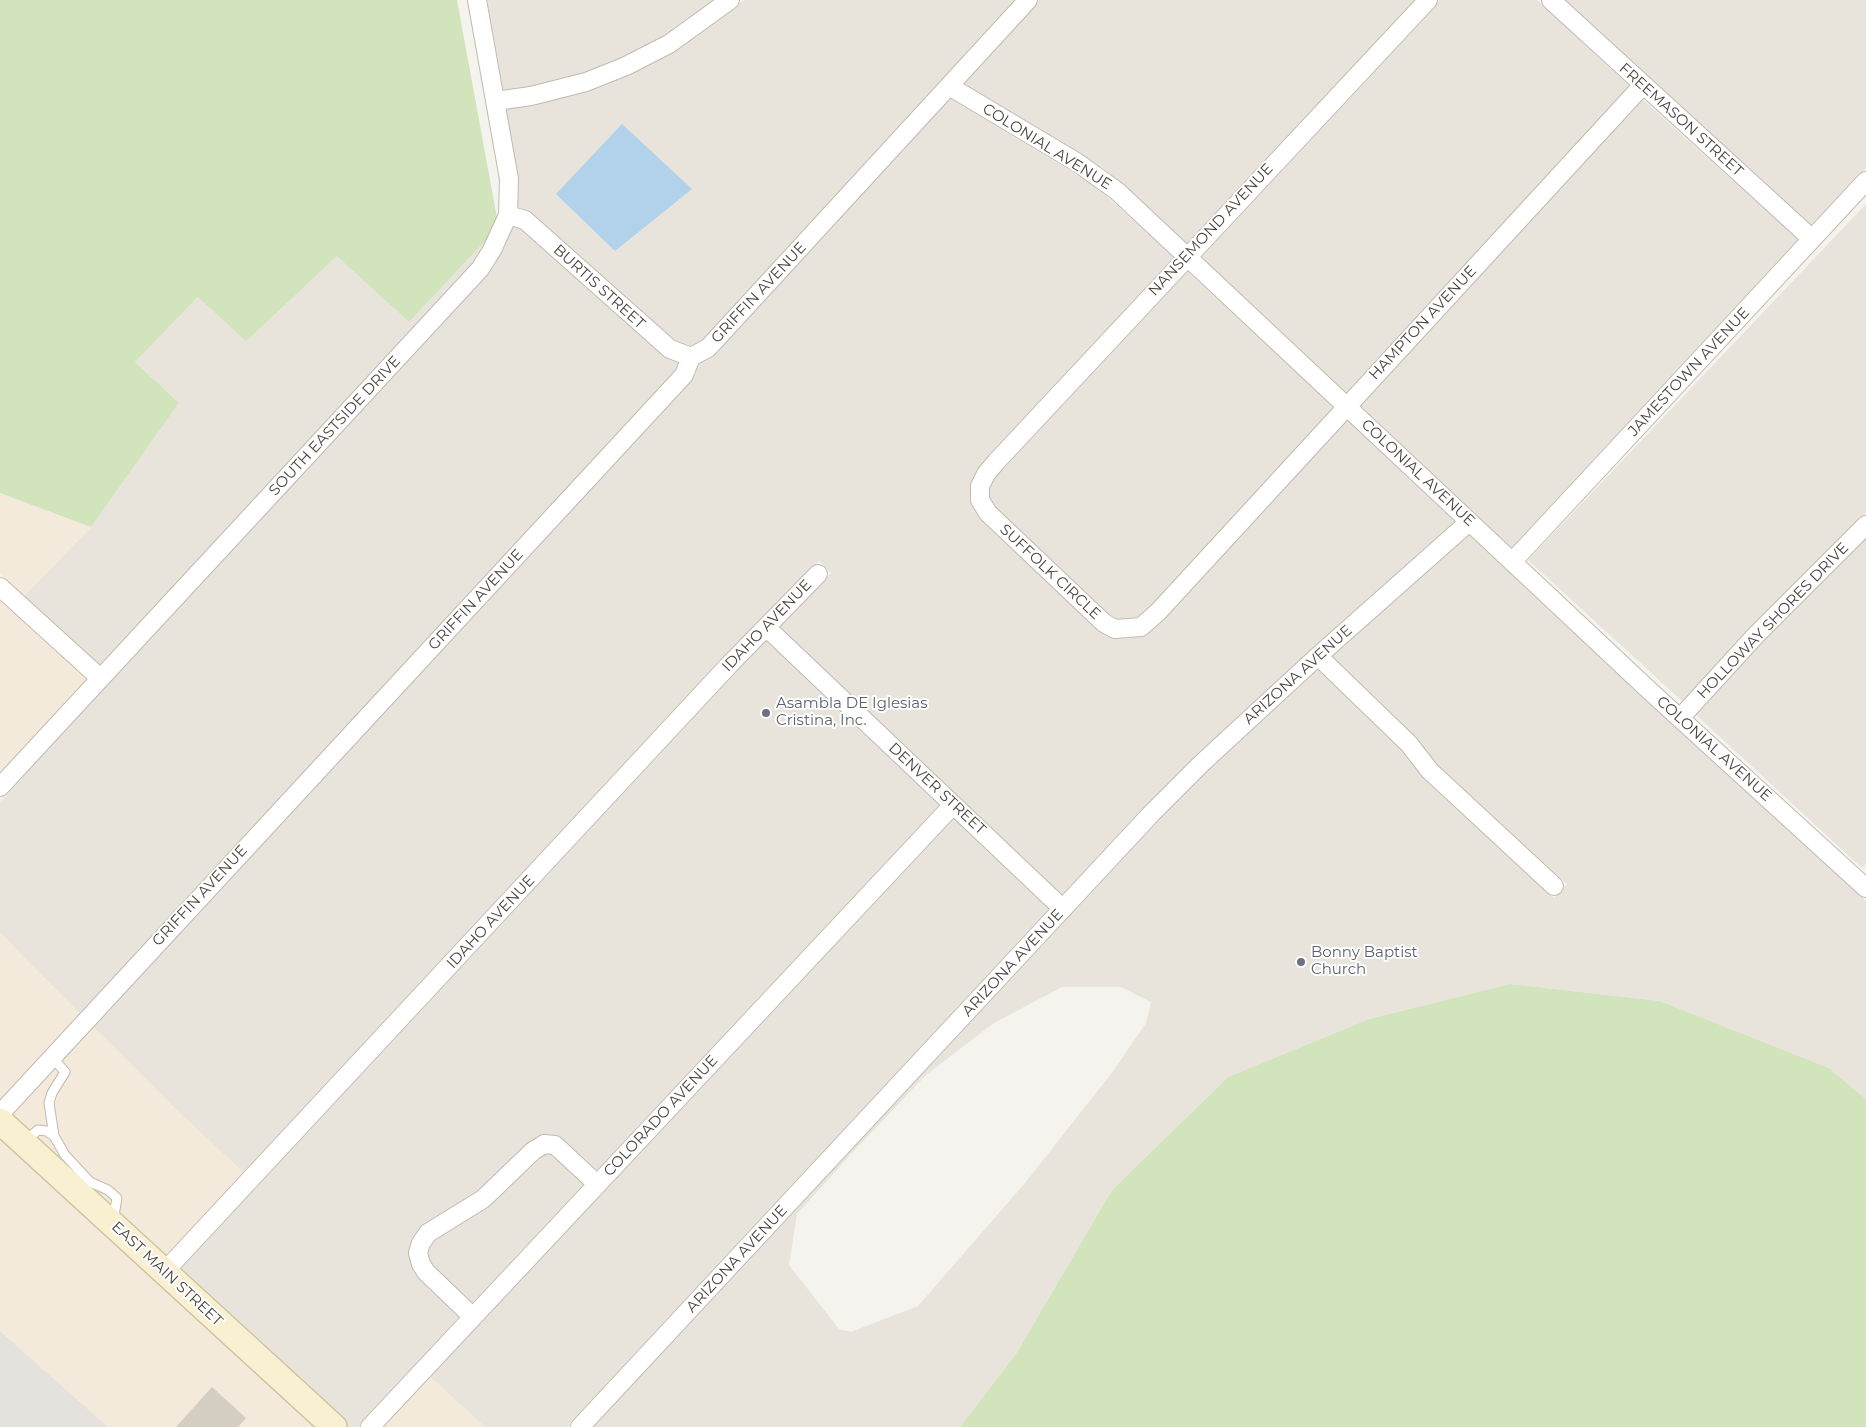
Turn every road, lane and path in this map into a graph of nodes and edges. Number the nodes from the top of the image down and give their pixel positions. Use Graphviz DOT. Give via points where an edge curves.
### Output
graph roads {
  1 [pos="477,0"];
  2 [pos="730,0"];
  3 [pos="1028,0"];
  4 [pos="1428,0"];
  5 [pos="1551,0"];
  6 [pos="949,86"];
  7 [pos="1642,86"];
  8 [pos="496,101"];
  9 [pos="1866,181"];
  10 [pos="508,215"];
  11 [pos="1812,239"];
  12 [pos="1186,257"];
  13 [pos="692,357"];
  14 [pos="1346,406"];
  15 [pos="996,462"];
  16 [pos="1469,522"];
  17 [pos="1866,525"];
  18 [pos="1204,562"];
  19 [pos="1512,562"];
  20 [pos="818,574"];
  21 [pos="0,587"];
  22 [pos="766,628"];
  23 [pos="1318,656"];
  24 [pos="100,678"];
  25 [pos="1681,717"];
  26 [pos="0,787"];
  27 [pos="953,805"];
  28 [pos="1864,883"];
  29 [pos="1554,886"];
  30 [pos="1063,909"];
  31 [pos="52,1057"];
  32 [pos="0,1114"];
  33 [pos="0,1121"];
  34 [pos="54,1136"];
  35 [pos="24,1142"];
  36 [pos="597,1184"];
  37 [pos="99,1196"];
  38 [pos="165,1271"];
  39 [pos="473,1317"];
  40 [pos="334,1427"];
  41 [pos="370,1427"];
  42 [pos="580,1427"];
  1 -- 8 [label="street, SOUTH EASTSIDE DRIVE"];
  2 -- 8 [label="street" via="669,44 626,66 586,82 532,96"];
  3 -- 6 [label="street, GRIFFIN AVENUE"];
  4 -- 12 [label="street, NANSEMOND AVENUE"];
  5 -- 7 [label="street, FREEMASON STREET"];
  6 -- 12 [label="street, COLONIAL AVENUE" via="1100,178"];
  6 -- 13 [label="street, GRIFFIN AVENUE" via="708,348"];
  7 -- 11 [label="street, FREEMASON STREET"];
  7 -- 14 [label="street, HAMPTON AVENUE"];
  8 -- 10 [label="street, SOUTH EASTSIDE DRIVE" via="509,179"];
  9 -- 11 [label="street, JAMESTOWN AVENUE"];
  10 -- 13 [label="street, BURTIS STREET" via="525,220 670,349"];
  10 -- 24 [label="street, SOUTH EASTSIDE DRIVE" via="480,269"];
  11 -- 19 [label="street, JAMESTOWN AVENUE"];
  12 -- 14 [label="street, COLONIAL AVENUE"];
  12 -- 15 [label="street, NANSEMOND AVENUE"];
  13 -- 31 [label="street, GRIFFIN AVENUE" via="684,375"];
  14 -- 16 [label="street, COLONIAL AVENUE"];
  14 -- 18 [label="street, HAMPTON AVENUE"];
  15 -- 18 [label="street, SUFFOLK CIRCLE" via="980,486 980,500 988,513 1104,623 1115,629 1141,627"];
  16 -- 19 [label="street, COLONIAL AVENUE"];
  16 -- 23 [label="street, ARIZONA AVENUE"];
  17 -- 25 [label="street, HOLLOWAY SHORES DRIVE" via="1756,635"];
  19 -- 25 [label="street, COLONIAL AVENUE"];
  20 -- 22 [label="street, IDAHO AVENUE"];
  21 -- 24 [label="street"];
  22 -- 27 [label="street, DENVER STREET"];
  22 -- 38 [label="street, IDAHO AVENUE"];
  23 -- 29 [label="street" via="1410,744 1430,771"];
  23 -- 30 [label="street, ARIZONA AVENUE" via="1202,763"];
  24 -- 26 [label="street, SOUTH EASTSIDE DRIVE"];
  25 -- 28 [label="street, COLONIAL AVENUE"];
  27 -- 30 [label="street, DENVER STREET"];
  27 -- 36 [label="street, COLORADO AVENUE"];
  30 -- 42 [label="street, ARIZONA AVENUE"];
  31 -- 32 [label="street, GRIFFIN AVENUE"];
  31 -- 34 [label="lane" via="65,1072 49,1103"];
  33 -- 35 [label="main road, EAST MAIN STREET"];
  34 -- 35 [label="lane" via="38,1130"];
  34 -- 37 [label="lane"];
  35 -- 37 [label="main road, EAST MAIN STREET"];
  36 -- 39 [label="street, COLORADO AVENUE"];
  36 -- 39 [label="street" via="554,1145 544,1144 483,1199 428,1233 420,1243 421,1264"];
  37 -- 38 [label="main road, EAST MAIN STREET" via="112,1223"];
  38 -- 40 [label="main road, EAST MAIN STREET"];
  39 -- 41 [label="street, COLORADO AVENUE"];
}
